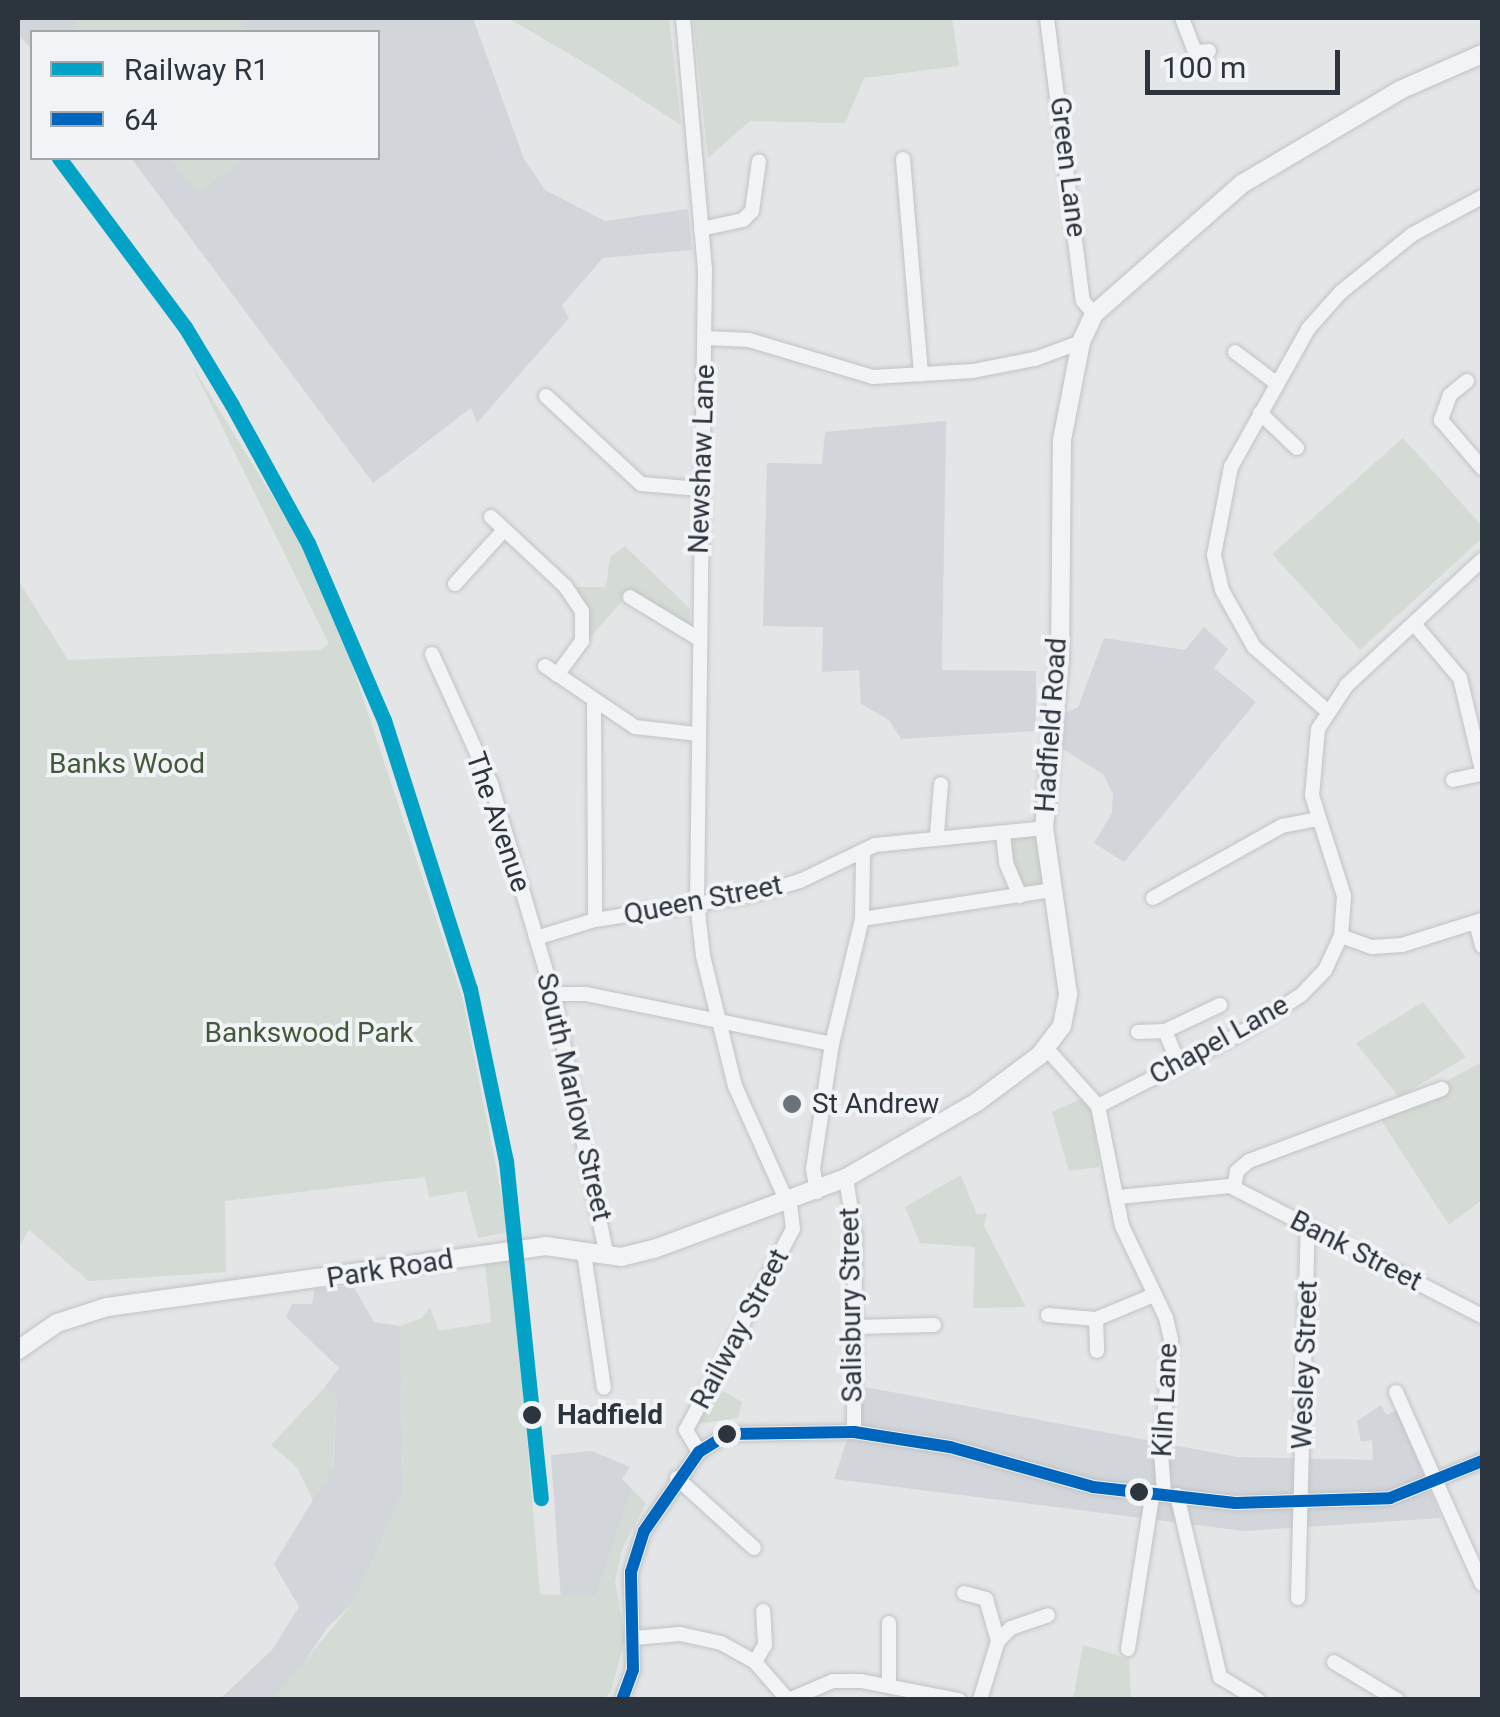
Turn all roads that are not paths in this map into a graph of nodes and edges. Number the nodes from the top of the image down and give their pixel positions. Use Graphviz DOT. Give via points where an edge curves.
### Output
graph roads {
  1 [pos="683,18"];
  2 [pos="1047,18"];
  3 [pos="1182,18"];
  4 [pos="1209,51"];
  5 [pos="1482,54"];
  6 [pos="902,159"];
  7 [pos="759,161"];
  8 [pos="1482,197"];
  9 [pos="701,229"];
  10 [pos="1094,314"];
  11 [pos="705,338"];
  12 [pos="1080,342"];
  13 [pos="1235,352"];
  14 [pos="921,374"];
  15 [pos="1467,381"];
  16 [pos="1276,384"];
  17 [pos="546,396"];
  18 [pos="1260,413"];
  19 [pos="1297,448"];
  20 [pos="1482,468"];
  21 [pos="700,489"];
  22 [pos="490,518"];
  23 [pos="504,530"];
  24 [pos="1482,560"];
  25 [pos="455,584"];
  26 [pos="630,597"];
  27 [pos="1415,625"];
  28 [pos="699,638"];
  29 [pos="432,654"];
  30 [pos="594,705"];
  31 [pos="1325,709"];
  32 [pos="696,734"];
  33 [pos="1482,772"];
  34 [pos="1453,780"];
  35 [pos="941,784"];
  36 [pos="1317,818"];
  37 [pos="1044,828"];
  38 [pos="1003,833"];
  39 [pos="937,834"];
  40 [pos="862,854"];
  41 [pos="1052,890"];
  42 [pos="1020,896"];
  43 [pos="1153,898"];
  44 [pos="698,902"];
  45 [pos="862,919"];
  46 [pos="595,920"];
  47 [pos="1479,921"];
  48 [pos="1341,936"];
  49 [pos="536,938"];
  50 [pos="1482,946"];
  51 [pos="553,994"];
  52 [pos="1220,1005"];
  53 [pos="717,1023"];
  54 [pos="1165,1030"];
  55 [pos="1138,1032"];
  56 [pos="832,1044"];
  57 [pos="1047,1049"];
  58 [pos="1180,1064"];
  59 [pos="1442,1089"];
  60 [pos="1098,1106"];
  61 [pos="846,1178"];
  62 [pos="1232,1186"];
  63 [pos="817,1192"];
  64 [pos="1118,1197"];
  65 [pos="789,1203"];
  66 [pos="1308,1227"];
  67 [pos="546,1246"];
  68 [pos="584,1253"];
  69 [pos="607,1257"];
  70 [pos="1154,1295"];
  71 [pos="1048,1315"];
  72 [pos="1482,1316"];
  73 [pos="1096,1319"];
  74 [pos="934,1325"];
  75 [pos="856,1328"];
  76 [pos="18,1350"];
  77 [pos="1097,1351"];
  78 [pos="604,1388"];
  79 [pos="1396,1392"];
  80 [pos="854,1432"];
  81 [pos="699,1452"];
  82 [pos="1482,1461"];
  83 [pos="677,1478"];
  84 [pos="1437,1481"];
  85 [pos="1164,1494"];
  86 [pos="1302,1502"];
  87 [pos="754,1548"];
  88 [pos="1482,1584"];
  89 [pos="964,1593"];
  90 [pos="1298,1598"];
  91 [pos="763,1611"];
  92 [pos="1048,1615"];
  93 [pos="889,1623"];
  94 [pos="634,1638"];
  95 [pos="998,1642"];
  96 [pos="1128,1649"];
  97 [pos="755,1662"];
  98 [pos="1334,1662"];
  99 [pos="890,1683"];
  100 [pos="622,1700"];
  101 [pos="789,1700"];
  102 [pos="959,1700"];
  103 [pos="980,1700"];
  104 [pos="1258,1700"];
  105 [pos="1397,1700"];
  1 -- 9 [label="street, Newshaw Lane"];
  2 -- 10 [label="street, Green Lane" via="1083,301"];
  3 -- 4 [label="street" via="1195,52"];
  5 -- 10 [label="street, Hadfield Road" via="1400,90 1242,184"];
  6 -- 14 [label="street"];
  7 -- 9 [label="street" via="752,211 729,225"];
  8 -- 16 [label="street" via="1412,234 1342,292 1308,329"];
  9 -- 11 [label="street, Newshaw Lane"];
  10 -- 12 [label="street, Hadfield Road"];
  11 -- 14 [label="street" via="749,340 873,377"];
  11 -- 21 [label="street, Newshaw Lane"];
  12 -- 14 [label="street" via="1035,359"];
  12 -- 37 [label="street, Hadfield Road" via="1062,440 1060,660"];
  13 -- 16 [label="street"];
  15 -- 20 [label="street" via="1450,394 1441,420"];
  16 -- 18 [label="street"];
  17 -- 21 [label="street" via="641,484"];
  18 -- 19 [label="street"];
  18 -- 31 [label="street" via="1232,467 1214,555 1234,619 1254,646"];
  21 -- 28 [label="street, Newshaw Lane"];
  22 -- 23 [label="street"];
  23 -- 25 [label="street"];
  23 -- 30 [label="street" via="582,611 582,640 551,670"];
  24 -- 27 [label="street"];
  26 -- 28 [label="street"];
  27 -- 31 [label="street"];
  27 -- 33 [label="street" via="1460,678"];
  28 -- 32 [label="street, Newshaw Lane"];
  29 -- 49 [label="street, The Avenue" via="491,784"];
  30 -- 32 [label="street" via="635,727"];
  30 -- 46 [label="street"];
  31 -- 36 [label="street" via="1311,774"];
  32 -- 44 [label="street, Newshaw Lane"];
  33 -- 34 [label="street"];
  35 -- 39 [label="street"];
  36 -- 43 [label="street" via="1282,826"];
  36 -- 48 [label="street" via="1344,896"];
  37 -- 38 [label="street, Queen Street"];
  37 -- 41 [label="street, Hadfield Road"];
  38 -- 39 [label="street, Queen Street"];
  38 -- 42 [label="street"];
  39 -- 40 [label="street, Queen Street" via="875,845"];
  40 -- 44 [label="street, Queen Street" via="784,886"];
  40 -- 45 [label="street"];
  41 -- 42 [label="street"];
  41 -- 57 [label="street, Hadfield Road" via="1068,994 1066,1016"];
  42 -- 45 [label="street"];
  44 -- 46 [label="street, Queen Street"];
  44 -- 53 [label="street, Newshaw Lane"];
  45 -- 56 [label="street"];
  46 -- 49 [label="street, Queen Street"];
  47 -- 48 [label="street" via="1402,945 1372,947"];
  47 -- 50 [label="street"];
  48 -- 58 [label="street, Chapel Lane" via="1325,970 1301,995"];
  49 -- 51 [label="street, South Marlow Street"];
  51 -- 53 [label="street" via="586,994"];
  51 -- 69 [label="street, South Marlow Street"];
  52 -- 54 [label="street"];
  53 -- 56 [label="street"];
  53 -- 65 [label="street, Newshaw Lane" via="735,1086"];
  54 -- 55 [label="street"];
  54 -- 58 [label="street"];
  56 -- 63 [label="street" via="812,1169"];
  57 -- 60 [label="street"];
  57 -- 61 [label="street, Hadfield Road" via="977,1102"];
  58 -- 60 [label="street, Chapel Lane"];
  59 -- 62 [label="street" via="1249,1161"];
  60 -- 64 [label="street, Kiln Lane"];
  61 -- 63 [label="street, Hadfield Road"];
  61 -- 75 [label="street, Salisbury Street"];
  62 -- 64 [label="street"];
  62 -- 66 [label="street, Bank Street"];
  63 -- 65 [label="street, Hadfield Road"];
  64 -- 70 [label="street, Kiln Lane" via="1122,1226"];
  65 -- 69 [label="street, Hadfield Road" via="654,1249"];
  65 -- 81 [label="street, Railway Street" via="795,1220 788,1239 686,1430"];
  66 -- 72 [label="street, Bank Street"];
  66 -- 86 [label="street, Wesley Street"];
  67 -- 68 [label="street, Hadfield Road"];
  67 -- 76 [label="street, Park Road" via="82,1313"];
  68 -- 69 [label="street, Hadfield Road"];
  68 -- 78 [label="street"];
  70 -- 73 [label="street"];
  70 -- 85 [label="street, Kiln Lane" via="1171,1340 1160,1452"];
  71 -- 73 [label="street"];
  73 -- 77 [label="street"];
  74 -- 75 [label="street"];
  75 -- 80 [label="street, Salisbury Street"];
  79 -- 84 [label="street"];
  80 -- 81 [label="street" via="748,1431 712,1440"];
  80 -- 85 [label="street" via="950,1446 1092,1486"];
  81 -- 83 [label="street"];
  82 -- 84 [label="street"];
  83 -- 87 [label="street"];
  83 -- 94 [label="street" via="644,1531 631,1572"];
  84 -- 86 [label="street" via="1390,1498"];
  84 -- 88 [label="street"];
  85 -- 86 [label="street"];
  85 -- 96 [label="street"];
  85 -- 104 [label="street" via="1220,1677"];
  86 -- 90 [label="street, Wesley Street"];
  89 -- 95 [label="street" via="986,1599"];
  91 -- 97 [label="street" via="765,1645"];
  92 -- 95 [label="street" via="1011,1628"];
  93 -- 99 [label="street"];
  94 -- 97 [label="street" via="701,1636"];
  94 -- 100 [label="street"];
  95 -- 103 [label="street"];
  97 -- 101 [label="street"];
  98 -- 105 [label="street"];
  99 -- 101 [label="street" via="833,1682"];
  99 -- 102 [label="street"];
}
